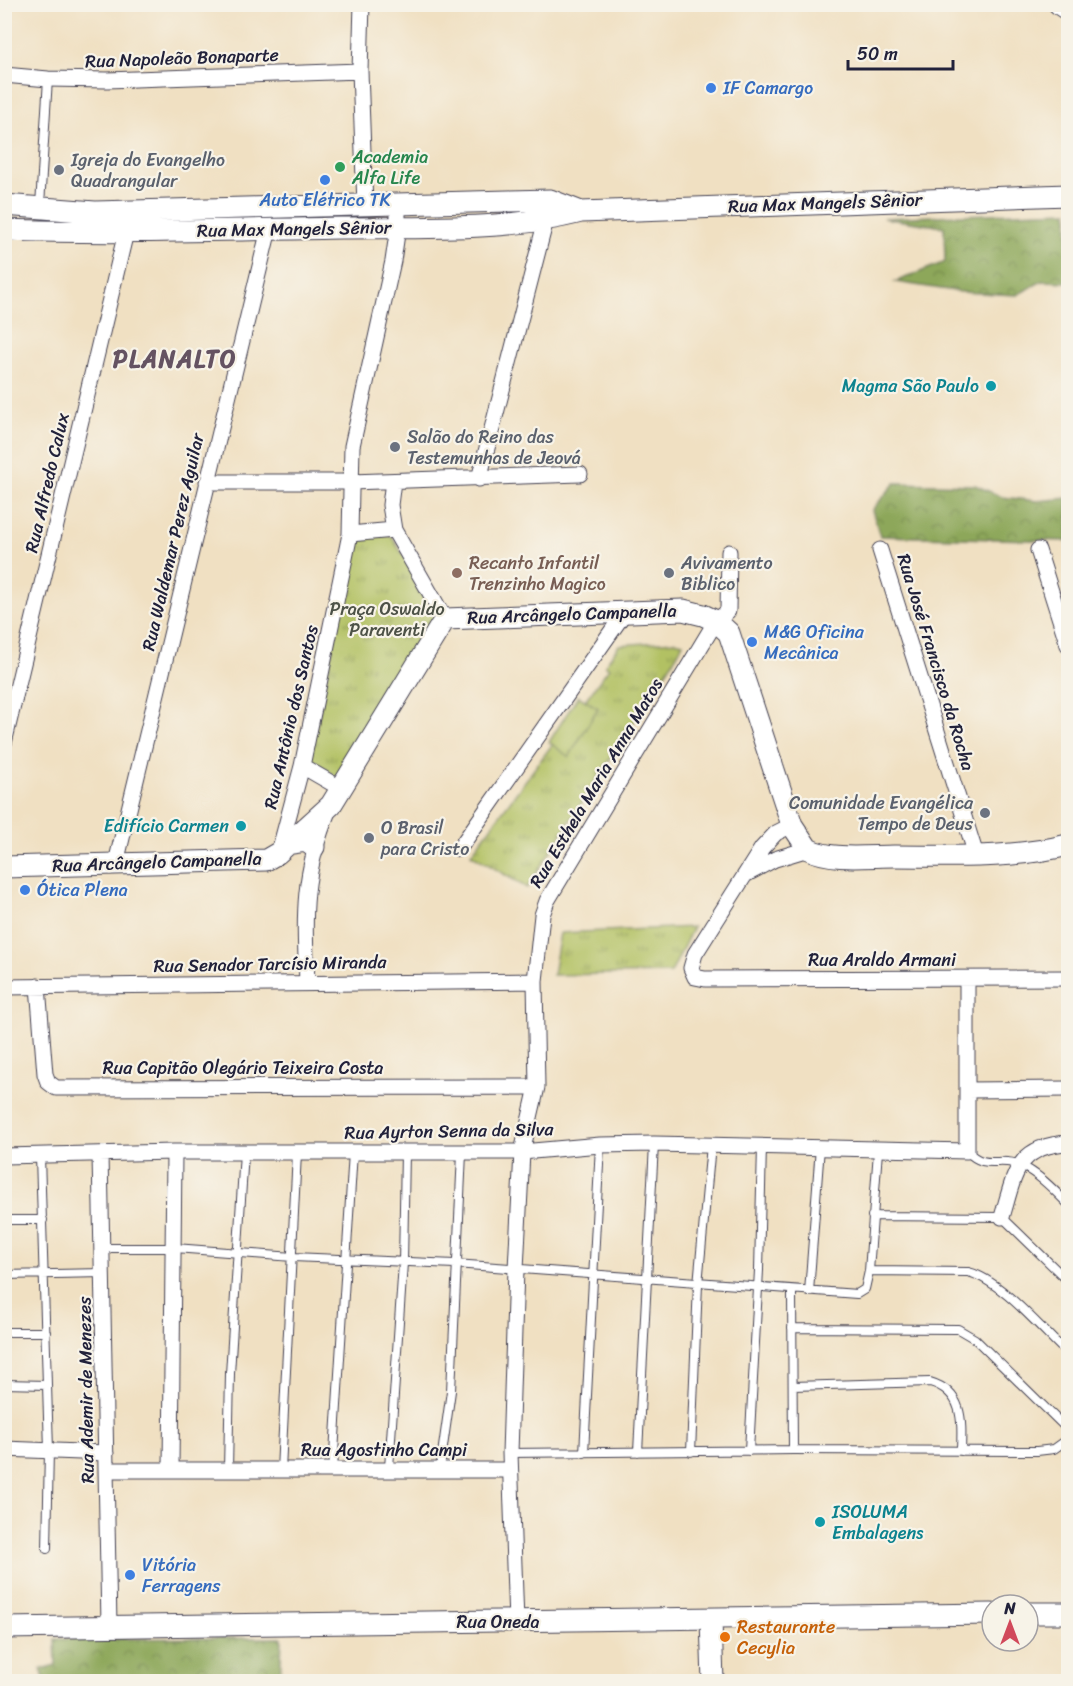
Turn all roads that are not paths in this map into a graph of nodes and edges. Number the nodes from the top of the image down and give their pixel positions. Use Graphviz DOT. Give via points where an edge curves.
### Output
graph roads {
  1 [pos="362,4"];
  2 [pos="1059,4"];
  3 [pos="1068,10"];
  4 [pos="360,71"];
  5 [pos="4,75"];
  6 [pos="48,79"];
  7 [pos="1068,195"];
  8 [pos="550,200"];
  9 [pos="4,205"];
  10 [pos="398,205"];
  11 [pos="365,206"];
  12 [pos="473,206"];
  13 [pos="40,209"];
  14 [pos="581,212"];
  15 [pos="546,221"];
  16 [pos="398,227"];
  17 [pos="269,229"];
  18 [pos="4,230"];
  19 [pos="126,232"];
  20 [pos="580,474"];
  21 [pos="479,479"];
  22 [pos="393,481"];
  23 [pos="207,482"];
  24 [pos="351,482"];
  25 [pos="394,530"];
  26 [pos="350,534"];
  27 [pos="880,550"];
  28 [pos="1038,550"];
  29 [pos="729,552"];
  30 [pos="625,612"];
  31 [pos="445,619"];
  32 [pos="716,621"];
  33 [pos="1068,645"];
  34 [pos="4,742"];
  35 [pos="302,766"];
  36 [pos="335,796"];
  37 [pos="792,825"];
  38 [pos="1068,845"];
  39 [pos="314,847"];
  40 [pos="282,848"];
  41 [pos="459,849"];
  42 [pos="808,849"];
  43 [pos="976,855"];
  44 [pos="116,863"];
  45 [pos="4,867"];
  46 [pos="745,875"];
  47 [pos="1068,978"];
  48 [pos="967,980"];
  49 [pos="535,981"];
  50 [pos="307,982"];
  51 [pos="38,986"];
  52 [pos="4,987"];
  53 [pos="537,1087"];
  54 [pos="1068,1089"];
  55 [pos="967,1090"];
  56 [pos="1068,1143"];
  57 [pos="654,1144"];
  58 [pos="600,1145"];
  59 [pos="711,1145"];
  60 [pos="762,1146"];
  61 [pos="820,1147"];
  62 [pos="878,1151"];
  63 [pos="967,1151"];
  64 [pos="174,1152"];
  65 [pos="244,1152"];
  66 [pos="353,1152"];
  67 [pos="405,1152"];
  68 [pos="522,1152"];
  69 [pos="297,1153"];
  70 [pos="462,1153"];
  71 [pos="100,1154"];
  72 [pos="4,1156"];
  73 [pos="40,1156"];
  74 [pos="1018,1164"];
  75 [pos="1068,1204"];
  76 [pos="872,1216"];
  77 [pos="1002,1217"];
  78 [pos="4,1220"];
  79 [pos="43,1220"];
  80 [pos="102,1248"];
  81 [pos="175,1248"];
  82 [pos="239,1252"];
  83 [pos="293,1257"];
  84 [pos="347,1260"];
  85 [pos="403,1263"];
  86 [pos="455,1264"];
  87 [pos="516,1269"];
  88 [pos="869,1271"];
  89 [pos="104,1273"];
  90 [pos="45,1274"];
  91 [pos="592,1274"];
  92 [pos="4,1275"];
  93 [pos="646,1278"];
  94 [pos="1068,1281"];
  95 [pos="698,1284"];
  96 [pos="758,1287"];
  97 [pos="792,1291"];
  98 [pos="809,1292"];
  99 [pos="792,1328"];
  100 [pos="4,1332"];
  101 [pos="46,1332"];
  102 [pos="1068,1354"];
  103 [pos="4,1384"];
  104 [pos="47,1385"];
  105 [pos="793,1386"];
  106 [pos="1068,1430"];
  107 [pos="1068,1439"];
  108 [pos="4,1449"];
  109 [pos="49,1450"];
  110 [pos="793,1450"];
  111 [pos="749,1451"];
  112 [pos="961,1451"];
  113 [pos="638,1452"];
  114 [pos="691,1452"];
  115 [pos="106,1453"];
  116 [pos="510,1453"];
  117 [pos="584,1453"];
  118 [pos="389,1468"];
  119 [pos="440,1468"];
  120 [pos="228,1469"];
  121 [pos="333,1469"];
  122 [pos="106,1470"];
  123 [pos="171,1470"];
  124 [pos="281,1470"];
  125 [pos="510,1470"];
  126 [pos="47,1550"];
  127 [pos="1040,1613"];
  128 [pos="1068,1613"];
  129 [pos="980,1614"];
  130 [pos="711,1619"];
  131 [pos="516,1622"];
  132 [pos="109,1625"];
  133 [pos="4,1628"];
  134 [pos="713,1682"];
  1 -- 4 [label="street"];
  2 -- 3 [label="street"];
  4 -- 6 [label="street, Rua Napoleão Bonaparte" via="196,79"];
  4 -- 11 [label="street"];
  5 -- 6 [label="street, Rua Napoleão Bonaparte"];
  6 -- 13 [label="lane"];
  7 -- 14 [label="street, Rua Max Mangels Sênior"];
  8 -- 12 [label="street, Rua Max Mangels Sênior"];
  8 -- 14 [label="street, Rua Max Mangels Sênior"];
  8 -- 15 [label="street"];
  9 -- 13 [label="street, Rua Max Mangels Sênior"];
  10 -- 11 [label="street, Rua Max Mangels Sênior"];
  10 -- 12 [label="street, Rua Max Mangels Sênior"];
  10 -- 16 [label="street, Rua Antônio dos Santos"];
  11 -- 13 [label="street, Rua Max Mangels Sênior" via="95,212"];
  12 -- 15 [label="street, Rua Max Mangels Sênior"];
  12 -- 16 [label="street, Rua Max Mangels Sênior"];
  14 -- 15 [label="street, Rua Max Mangels Sênior"];
  15 -- 21 [label="street"];
  16 -- 17 [label="street, Rua Max Mangels Sênior"];
  16 -- 24 [label="street, Rua Antônio dos Santos" via="352,446"];
  17 -- 19 [label="street, Rua Max Mangels Sênior"];
  17 -- 23 [label="street, Rua Waldemar Perez Aguilar"];
  18 -- 19 [label="street, Rua Max Mangels Sênior"];
  19 -- 34 [label="street, Rua Alfredo Calux"];
  20 -- 21 [label="street"];
  21 -- 22 [label="street"];
  22 -- 24 [label="street"];
  22 -- 25 [label="street" via="390,505"];
  23 -- 24 [label="street"];
  23 -- 44 [label="street, Rua Waldemar Perez Aguilar"];
  24 -- 26 [label="street, Rua Antônio dos Santos"];
  25 -- 26 [label="street"];
  25 -- 31 [label="street"];
  26 -- 35 [label="street, Rua Antônio dos Santos"];
  27 -- 43 [label="street, Rua José Francisco da Rocha"];
  28 -- 33 [label="street"];
  29 -- 32 [label="street, Rua Esthela Maria Anna Matos" via="730,602 728,611"];
  30 -- 31 [label="street, Rua Arcângelo Campanella"];
  30 -- 32 [label="street, Rua Arcângelo Campanella" via="683,610"];
  30 -- 41 [label="street"];
  31 -- 36 [label="street, Rua Arcângelo Campanella"];
  32 -- 37 [label="street" via="729,633 738,656"];
  32 -- 49 [label="street, Rua Esthela Maria Anna Matos" via="547,902"];
  35 -- 36 [label="street"];
  35 -- 40 [label="street, Rua Antônio dos Santos"];
  36 -- 39 [label="street"];
  36 -- 40 [label="street, Rua Arcângelo Campanella"];
  37 -- 42 [label="street"];
  37 -- 46 [label="street" via="770,838"];
  38 -- 43 [label="street" via="1023,853"];
  39 -- 40 [label="street" via="306,841"];
  39 -- 50 [label="street" via="305,904"];
  40 -- 44 [label="street, Rua Arcângelo Campanella" via="260,862"];
  42 -- 43 [label="street" via="833,856"];
  42 -- 46 [label="street"];
  44 -- 45 [label="street, Rua Arcângelo Campanella"];
  46 -- 48 [label="street, Rua Araldo Armani" via="695,954 691,968 695,977"];
  47 -- 48 [label="street, Rua Araldo Armani"];
  48 -- 55 [label="street"];
  49 -- 50 [label="street, Rua Senador Tarcísio Miranda"];
  49 -- 53 [label="street, Rua Esthela Maria Anna Matos"];
  50 -- 51 [label="street, Rua Senador Tarcísio Miranda"];
  51 -- 52 [label="street, Rua Senador Tarcísio Miranda"];
  51 -- 53 [label="street, Rua Capitão Olegário Teixeira Costa" via="45,1074 56,1088"];
  53 -- 68 [label="street, Rua Esthela Maria Anna Matos"];
  54 -- 55 [label="street"];
  55 -- 63 [label="street"];
  56 -- 74 [label="street" via="1045,1146"];
  57 -- 58 [label="street, Rua Ayrton Senna da Silva"];
  57 -- 59 [label="street, Rua Ayrton Senna da Silva"];
  57 -- 93 [label="lane"];
  58 -- 68 [label="street, Rua Ayrton Senna da Silva"];
  58 -- 91 [label="lane"];
  59 -- 60 [label="street, Rua Ayrton Senna da Silva"];
  59 -- 95 [label="lane"];
  60 -- 61 [label="street, Rua Ayrton Senna da Silva"];
  60 -- 96 [label="lane"];
  61 -- 62 [label="street, Rua Ayrton Senna da Silva"];
  61 -- 98 [label="lane"];
  62 -- 63 [label="street, Rua Ayrton Senna da Silva"];
  62 -- 76 [label="lane"];
  63 -- 74 [label="lane" via="978,1162"];
  64 -- 65 [label="street, Rua Ayrton Senna da Silva"];
  64 -- 71 [label="street, Rua Ayrton Senna da Silva"];
  64 -- 81 [label="street"];
  65 -- 69 [label="street, Rua Ayrton Senna da Silva"];
  65 -- 82 [label="lane"];
  66 -- 67 [label="street, Rua Ayrton Senna da Silva"];
  66 -- 69 [label="street, Rua Ayrton Senna da Silva"];
  66 -- 84 [label="lane"];
  67 -- 70 [label="street, Rua Ayrton Senna da Silva"];
  67 -- 85 [label="lane"];
  68 -- 70 [label="street, Rua Ayrton Senna da Silva"];
  68 -- 87 [label="street, Rua Esthela Maria Anna Matos"];
  69 -- 83 [label="lane"];
  70 -- 86 [label="lane"];
  71 -- 73 [label="street, Rua Ayrton Senna da Silva"];
  71 -- 80 [label="street, Rua Ademir de Menezes"];
  72 -- 73 [label="street, Rua Ayrton Senna da Silva"];
  73 -- 79 [label="lane"];
  74 -- 75 [label="lane" via="1037,1175"];
  74 -- 77 [label="street"];
  76 -- 77 [label="lane"];
  76 -- 88 [label="lane"];
  77 -- 94 [label="lane"];
  78 -- 79 [label="lane"];
  79 -- 90 [label="lane"];
  80 -- 81 [label="lane"];
  80 -- 89 [label="street, Rua Ademir de Menezes"];
  81 -- 82 [label="lane"];
  81 -- 123 [label="street"];
  82 -- 83 [label="lane"];
  82 -- 120 [label="lane"];
  83 -- 84 [label="lane"];
  83 -- 124 [label="lane"];
  84 -- 85 [label="lane"];
  84 -- 121 [label="lane"];
  85 -- 86 [label="lane"];
  85 -- 118 [label="lane"];
  86 -- 87 [label="lane"];
  86 -- 119 [label="lane" via="451,1390"];
  87 -- 91 [label="lane"];
  87 -- 116 [label="street, Rua Esthela Maria Anna Matos"];
  88 -- 98 [label="lane" via="865,1289 857,1294"];
  88 -- 102 [label="lane" via="980,1275"];
  89 -- 90 [label="lane"];
  89 -- 115 [label="street, Rua Ademir de Menezes"];
  90 -- 92 [label="lane"];
  90 -- 101 [label="lane"];
  91 -- 93 [label="lane"];
  91 -- 117 [label="lane"];
  93 -- 95 [label="lane"];
  93 -- 113 [label="lane"];
  95 -- 96 [label="lane"];
  95 -- 114 [label="lane"];
  96 -- 97 [label="lane"];
  96 -- 111 [label="lane"];
  97 -- 98 [label="lane"];
  97 -- 99 [label="lane"];
  99 -- 105 [label="lane"];
  99 -- 106 [label="lane" via="958,1329 975,1339"];
  100 -- 101 [label="lane"];
  101 -- 104 [label="lane"];
  103 -- 104 [label="lane"];
  104 -- 109 [label="lane"];
  105 -- 110 [label="lane"];
  105 -- 112 [label="lane" via="930,1382 941,1385 959,1404"];
  107 -- 112 [label="lane" via="1054,1449 1037,1451"];
  108 -- 109 [label="street"];
  109 -- 115 [label="street"];
  109 -- 126 [label="lane"];
  110 -- 111 [label="lane"];
  110 -- 112 [label="lane"];
  111 -- 114 [label="lane"];
  113 -- 114 [label="lane"];
  113 -- 117 [label="lane"];
  115 -- 122 [label="street, Rua Ademir de Menezes"];
  116 -- 117 [label="lane"];
  116 -- 125 [label="street, Rua Esthela Maria Anna Matos"];
  118 -- 119 [label="street, Rua Agostinho Campi"];
  118 -- 121 [label="street, Rua Agostinho Campi"];
  119 -- 125 [label="street, Rua Agostinho Campi"];
  120 -- 123 [label="street, Rua Agostinho Campi"];
  120 -- 124 [label="street, Rua Agostinho Campi"];
  121 -- 124 [label="street, Rua Agostinho Campi"];
  122 -- 123 [label="street, Rua Agostinho Campi"];
  122 -- 132 [label="street, Rua Ademir de Menezes"];
  125 -- 131 [label="street"];
  127 -- 128 [label="street"];
  129 -- 130 [label="street, Rua Oneda"];
  130 -- 131 [label="street, Rua Oneda"];
  130 -- 134 [label="street"];
  131 -- 132 [label="street, Rua Oneda"];
  132 -- 133 [label="street, Rua Oneda"];
}
